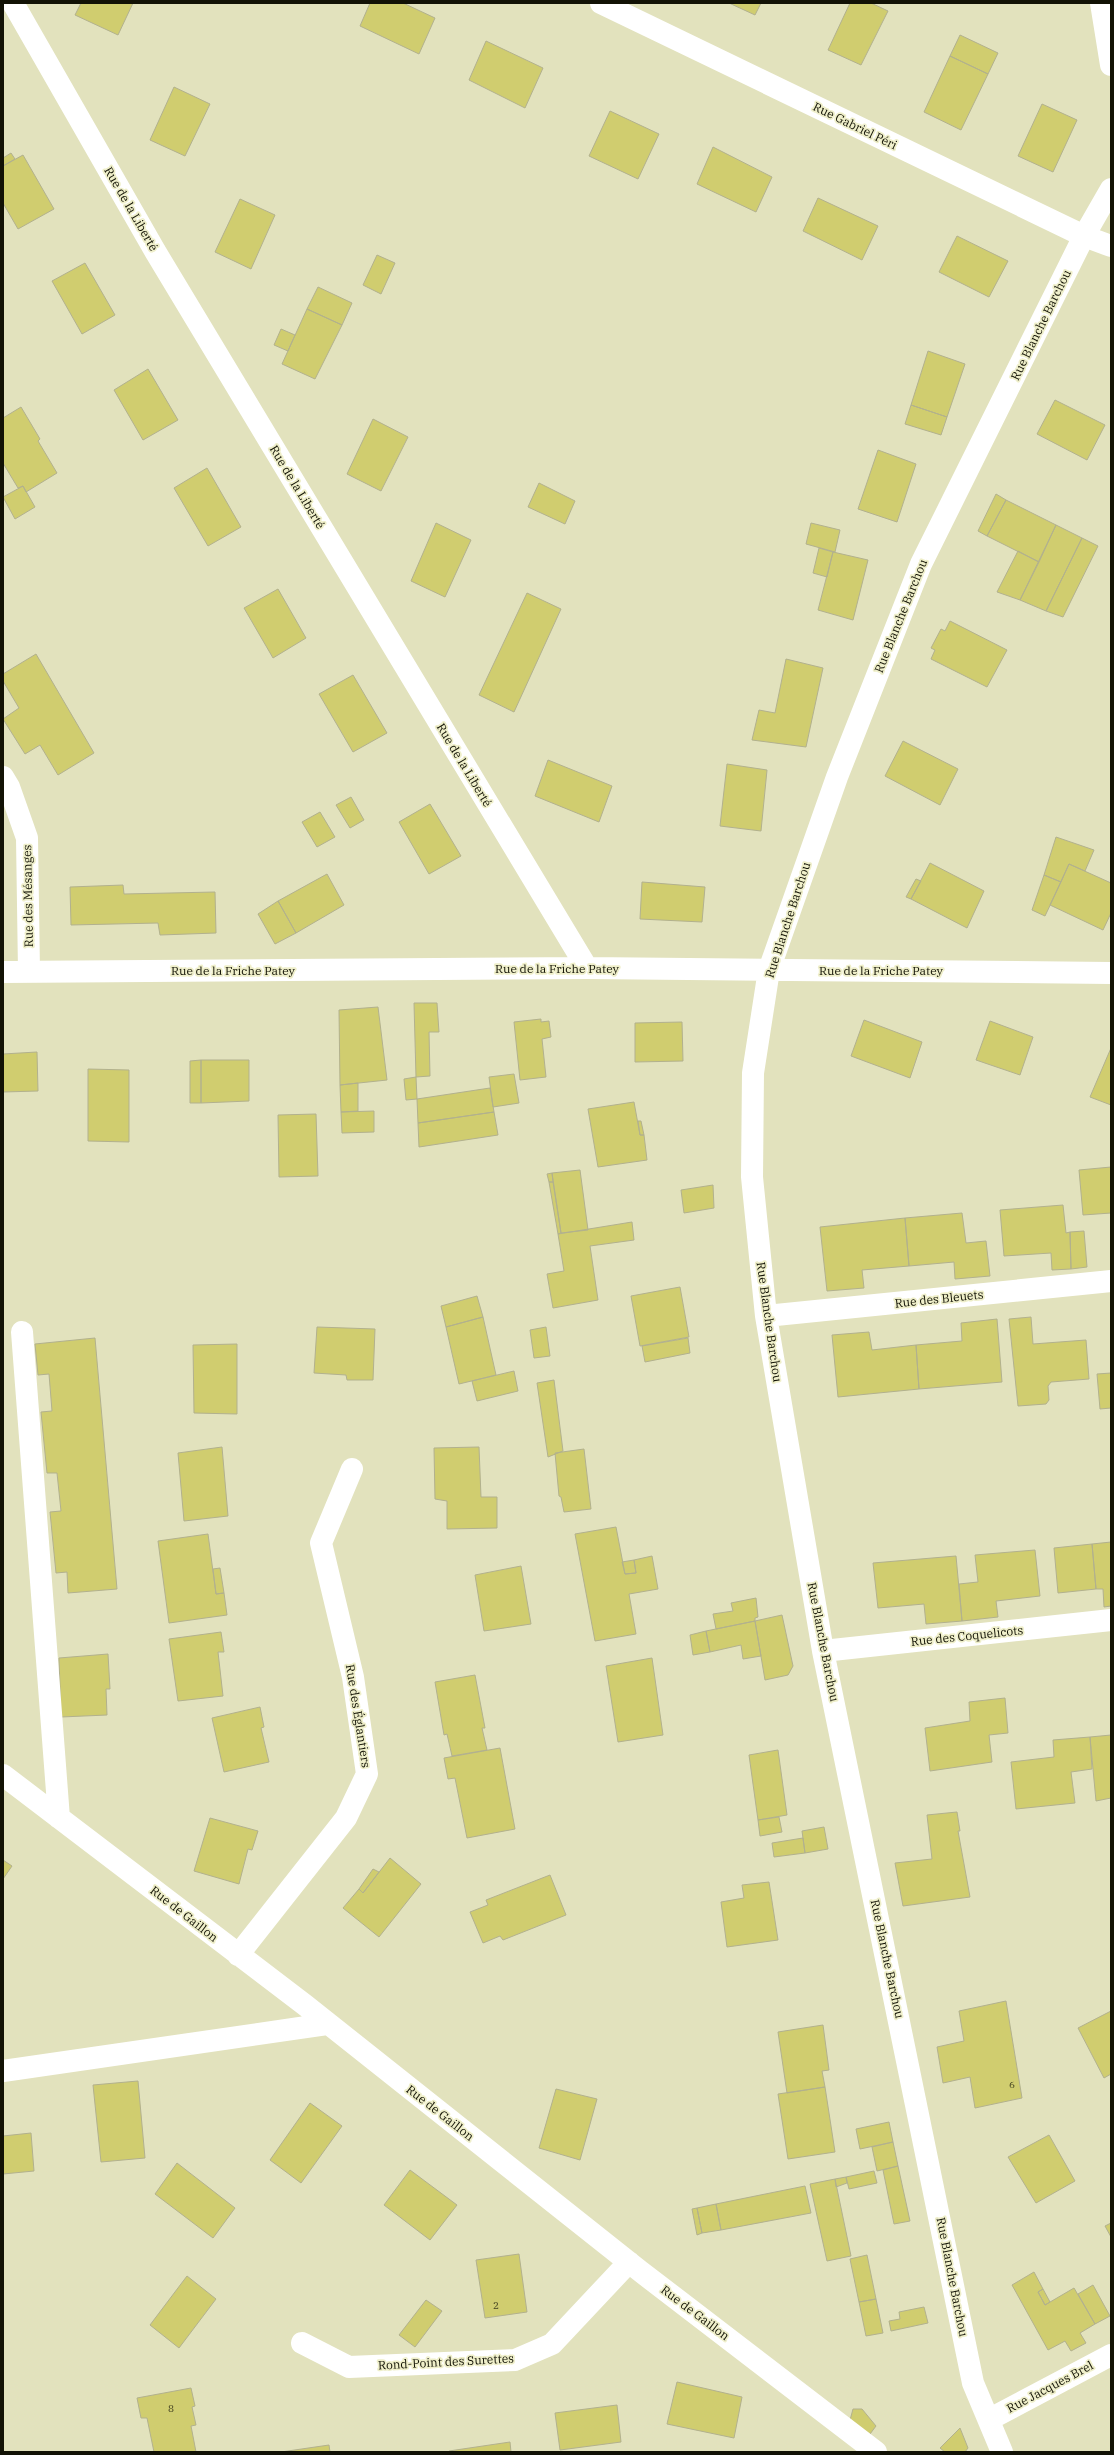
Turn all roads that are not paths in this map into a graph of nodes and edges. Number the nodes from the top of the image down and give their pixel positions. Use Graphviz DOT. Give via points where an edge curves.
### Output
graph roads {
  1 [pos="13,3"];
  2 [pos="601,3"];
  3 [pos="1101,3"];
  4 [pos="1111,65"];
  5 [pos="1111,188"];
  6 [pos="1084,236"];
  7 [pos="1111,246"];
  8 [pos="3,777"];
  9 [pos="587,968"];
  10 [pos="769,970"];
  11 [pos="3,972"];
  12 [pos="29,972"];
  13 [pos="1111,973"];
  14 [pos="1111,1282"];
  15 [pos="766,1316"];
  16 [pos="22,1332"];
  17 [pos="352,1469"];
  18 [pos="1111,1620"];
  19 [pos="823,1651"];
  20 [pos="3,1775"];
  21 [pos="59,1818"];
  22 [pos="238,1955"];
  23 [pos="327,2024"];
  24 [pos="3,2071"];
  25 [pos="629,2262"];
  26 [pos="302,2343"];
  27 [pos="1111,2355"];
  28 [pos="990,2419"];
  29 [pos="876,2452"];
  30 [pos="1002,2452"];
  1 -- 9 [label="street, Rue de la Liberté" via="155,251"];
  2 -- 6 [label="street, Rue Gabriel Péri"];
  3 -- 4 [label="street"];
  5 -- 6 [label="street, Rue Blanche Barchou"];
  6 -- 7 [label="street, Rue Gabriel Péri"];
  6 -- 10 [label="street, Rue Blanche Barchou" via="921,564 837,777"];
  8 -- 12 [label="street, Rue des Mésanges" via="27,838"];
  9 -- 10 [label="street, Rue de la Friche Patey"];
  9 -- 12 [label="street, Rue de la Friche Patey"];
  10 -- 13 [label="street, Rue de la Friche Patey"];
  10 -- 15 [label="street, Rue Blanche Barchou" via="753,1073 752,1177"];
  11 -- 12 [label="street, Rue de la Friche Patey"];
  14 -- 15 [label="street, Rue des Bleuets"];
  15 -- 19 [label="street, Rue Blanche Barchou"];
  16 -- 21 [label="street"];
  17 -- 22 [label="street, Rue des Églantiers" via="321,1543 353,1677 367,1774 346,1818"];
  18 -- 19 [label="street, Rue des Coquelicots"];
  19 -- 28 [label="street, Rue Blanche Barchou" via="973,2383"];
  20 -- 21 [label="street, Rue de Gaillon"];
  21 -- 22 [label="street, Rue de Gaillon"];
  22 -- 23 [label="street, Rue de Gaillon"];
  23 -- 24 [label="street"];
  23 -- 25 [label="street, Rue de Gaillon"];
  25 -- 26 [label="street, Rond-Point des Surettes" via="552,2344 514,2360 349,2367"];
  25 -- 29 [label="street, Rue de Gaillon"];
  27 -- 28 [label="street, Rue Jacques Brel"];
  28 -- 30 [label="street, Rue Blanche Barchou"];
}
